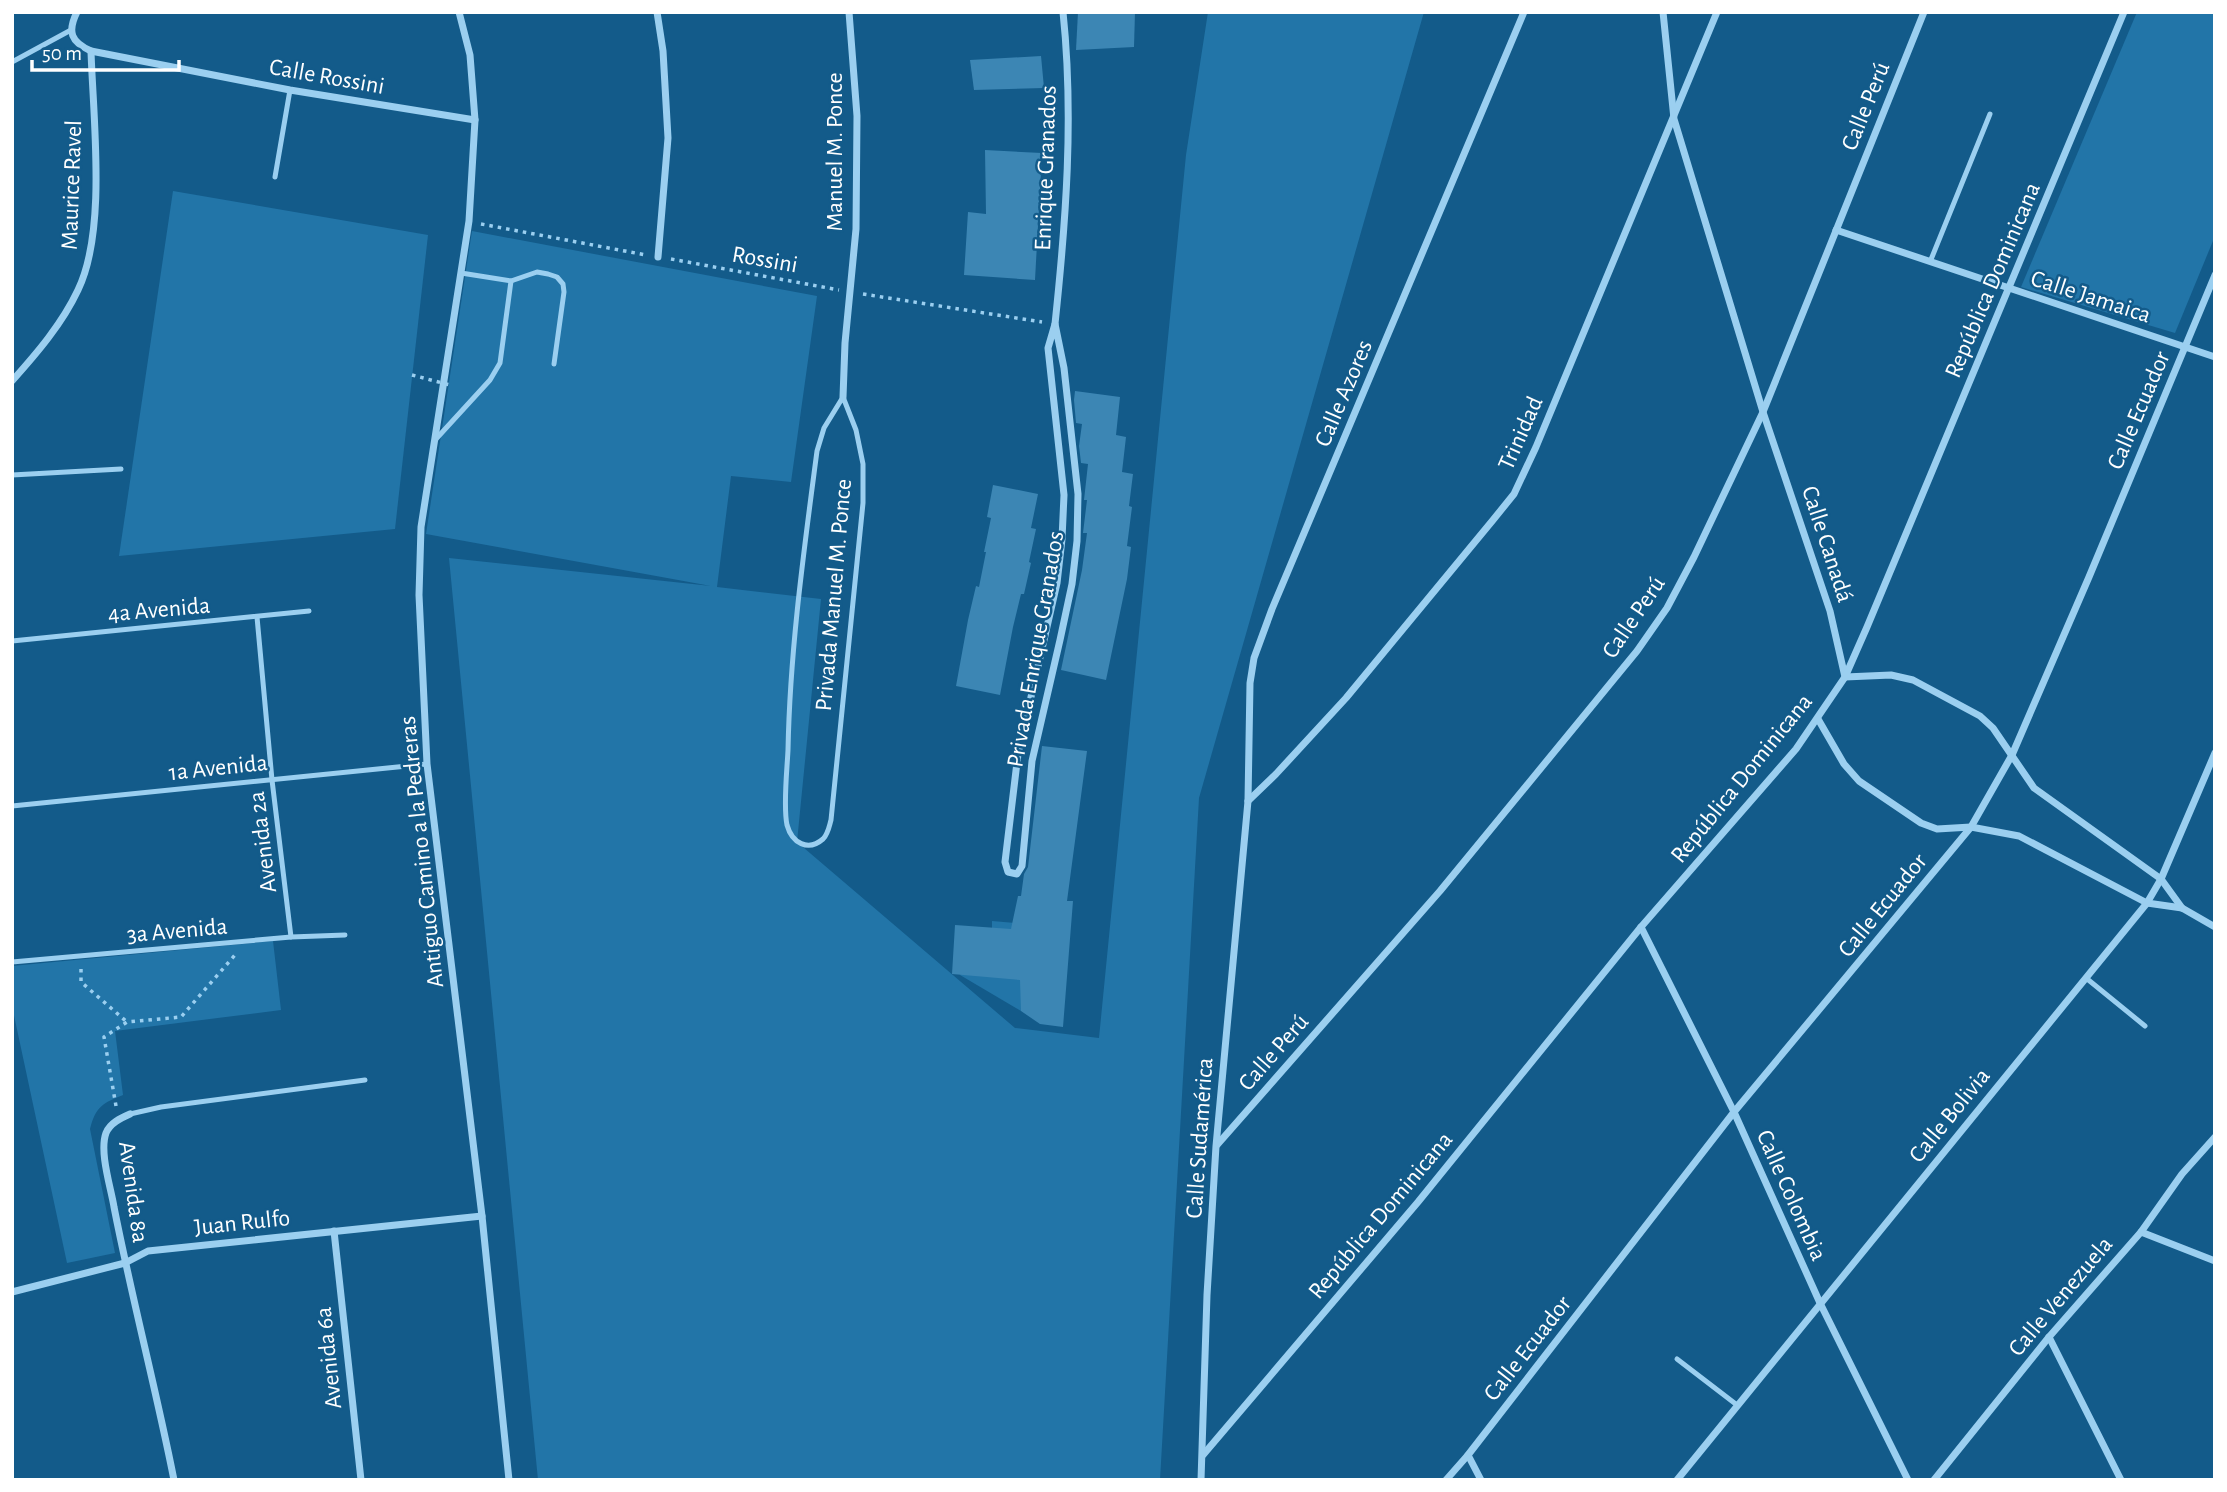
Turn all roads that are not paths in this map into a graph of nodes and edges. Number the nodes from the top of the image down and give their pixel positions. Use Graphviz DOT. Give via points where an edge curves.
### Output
graph roads {
  1 [pos="77,12"];
  2 [pos="459,12"];
  3 [pos="657,12"];
  4 [pos="849,12"];
  5 [pos="1063,12"];
  6 [pos="1524,12"];
  7 [pos="1663,12"];
  8 [pos="1717,12"];
  9 [pos="1924,12"];
  10 [pos="2124,12"];
  11 [pos="71,30"];
  12 [pos="91,51"];
  13 [pos="12,62"];
  14 [pos="290,90"];
  15 [pos="1990,114"];
  16 [pos="1674,119"];
  17 [pos="475,120"];
  18 [pos="275,177"];
  19 [pos="1836,230"];
  20 [pos="658,257"];
  21 [pos="1930,262"];
  22 [pos="461,273"];
  23 [pos="2215,275"];
  24 [pos="511,281"];
  25 [pos="2009,289"];
  26 [pos="850,292"];
  27 [pos="1055,324"];
  28 [pos="2185,347"];
  29 [pos="2215,357"];
  30 [pos="554,364"];
  31 [pos="12,381"];
  32 [pos="843,397"];
  33 [pos="1763,412"];
  34 [pos="435,440"];
  35 [pos="121,469"];
  36 [pos="12,475"];
  37 [pos="309,611"];
  38 [pos="257,617"];
  39 [pos="12,641"];
  40 [pos="1845,677"];
  41 [pos="1818,719"];
  42 [pos="2215,753"];
  43 [pos="2012,755"];
  44 [pos="427,764"];
  45 [pos="272,779"];
  46 [pos="1248,801"];
  47 [pos="12,806"];
  48 [pos="1971,827"];
  49 [pos="2161,879"];
  50 [pos="2147,903"];
  51 [pos="2182,908"];
  52 [pos="1641,927"];
  53 [pos="2215,927"];
  54 [pos="345,935"];
  55 [pos="291,937"];
  56 [pos="12,962"];
  57 [pos="2086,978"];
  58 [pos="2145,1026"];
  59 [pos="365,1080"];
  60 [pos="1734,1112"];
  61 [pos="130,1114"];
  62 [pos="2215,1137"];
  63 [pos="1216,1146"];
  64 [pos="482,1216"];
  65 [pos="334,1231"];
  66 [pos="2141,1232"];
  67 [pos="2215,1261"];
  68 [pos="125,1263"];
  69 [pos="12,1292"];
  70 [pos="1820,1303"];
  71 [pos="2049,1337"];
  72 [pos="1677,1359"];
  73 [pos="1737,1405"];
  74 [pos="1203,1455"];
  75 [pos="1468,1455"];
  76 [pos="174,1480"];
  77 [pos="361,1480"];
  78 [pos="509,1480"];
  79 [pos="1201,1480"];
  80 [pos="1446,1480"];
  81 [pos="1481,1480"];
  82 [pos="1677,1480"];
  83 [pos="1908,1480"];
  84 [pos="1934,1480"];
  85 [pos="2122,1480"];
  1 -- 11 [label="street"];
  2 -- 17 [label="street, Antiguo Camino a la Pedreras" via="470,55"];
  3 -- 20 [label="street" via="668,138"];
  4 -- 26 [label="street, Manuel M. Ponce" via="858,116"];
  5 -- 27 [label="street, Enrique Granados" via="1069,127"];
  6 -- 46 [label="street, Calle Azores" via="1254,658"];
  7 -- 16 [label="street, Calle Canadá"];
  8 -- 16 [label="street, Trinidad"];
  9 -- 19 [label="street, Calle Perú"];
  10 -- 25 [label="street, República Dominicana"];
  11 -- 12 [label="street" via="80,46"];
  11 -- 13 [label="lane"];
  12 -- 14 [label="street, Calle Rossini"];
  12 -- 31 [label="street, Maurice Ravel" via="96,172 93,236 86,267 57,329"];
  14 -- 17 [label="street, Calle Rossini"];
  14 -- 18 [label="lane"];
  15 -- 21 [label="lane"];
  16 -- 33 [label="street, Calle Canadá"];
  16 -- 46 [label="street, Trinidad" via="1514,494 1346,698"];
  17 -- 22 [label="street, Antiguo Camino a la Pedreras"];
  19 -- 21 [label="street, Calle Jamaica"];
  19 -- 33 [label="street, Calle Perú"];
  21 -- 25 [label="street, Calle Jamaica"];
  22 -- 24 [label="lane"];
  22 -- 34 [label="street, Antiguo Camino a la Pedreras"];
  23 -- 28 [label="street, Calle Ecuador"];
  24 -- 30 [label="lane" via="537,272 557,277 563,284"];
  24 -- 34 [label="lane" via="500,363"];
  25 -- 28 [label="street, Calle Jamaica"];
  25 -- 40 [label="street, República Dominicana"];
  26 -- 32 [label="street, Privada Manuel M. Ponce"];
  27 -- 27 [label="street, Privada Enrique Granados" via="1048,348 1064,495 1062,540 1057,583 1018,754 1004,862 1012,874 1022,866 1032,761 1072,584 1077,541 1078,494"];
  28 -- 29 [label="street, Calle Jamaica"];
  28 -- 43 [label="street, Calle Ecuador"];
  32 -- 32 [label="lane, Privada Manuel M. Ponce" via="863,464 863,503 831,820 826,836 815,845 803,846 794,839 786,813 794,623 817,451 824,428"];
  33 -- 40 [label="street, Calle Canadá" via="1830,611"];
  33 -- 63 [label="street, Calle Perú" via="1689,567 1637,651 1440,891"];
  34 -- 44 [label="street, Antiguo Camino a la Pedreras" via="421,527 419,595"];
  35 -- 36 [label="lane"];
  37 -- 38 [label="lane, 4a Avenida"];
  38 -- 39 [label="lane, 4a Avenida"];
  38 -- 45 [label="lane, Avenida 2a"];
  40 -- 41 [label="street, República Dominicana"];
  40 -- 43 [label="street" via="1891,675 1913,680 1980,716"];
  41 -- 48 [label="street" via="1859,781 1921,823 1937,829"];
  41 -- 52 [label="street, República Dominicana"];
  42 -- 49 [label="street, Calle Bolivia"];
  43 -- 48 [label="street, Calle Ecuador"];
  43 -- 49 [label="street" via="2034,788"];
  44 -- 45 [label="lane, 1a Avenida"];
  44 -- 64 [label="street, Antiguo Camino a la Pedreras"];
  45 -- 47 [label="lane, 1a Avenida"];
  45 -- 55 [label="lane, Avenida 2a"];
  46 -- 63 [label="street, Calle Sudamérica"];
  48 -- 50 [label="street" via="2019,836"];
  48 -- 60 [label="street, Calle Ecuador"];
  49 -- 50 [label="street, Calle Bolivia"];
  49 -- 51 [label="street"];
  50 -- 51 [label="street"];
  50 -- 57 [label="street, Calle Bolivia"];
  51 -- 53 [label="street"];
  52 -- 60 [label="street, Calle Colombia"];
  52 -- 74 [label="street, República Dominicana" via="1418,1202"];
  54 -- 55 [label="lane, 3a Avenida"];
  55 -- 56 [label="lane, 3a Avenida"];
  57 -- 58 [label="lane"];
  57 -- 70 [label="street, Calle Bolivia"];
  59 -- 61 [label="lane, Avenida 8a"];
  60 -- 70 [label="street, Calle Colombia"];
  60 -- 75 [label="street, Calle Ecuador"];
  61 -- 68 [label="street, Avenida 8a" via="110,1126 104,1142"];
  62 -- 66 [label="street, Calle Venezuela"];
  63 -- 74 [label="street, Calle Sudamérica"];
  64 -- 65 [label="street, Juan Rulfo"];
  64 -- 78 [label="street, Antiguo Camino a la Pedreras"];
  65 -- 68 [label="street, Juan Rulfo" via="148,1251"];
  65 -- 77 [label="street, Avenida 6a"];
  66 -- 67 [label="street"];
  66 -- 71 [label="street, Calle Venezuela"];
  68 -- 69 [label="street, Juan Rulfo"];
  68 -- 76 [label="street, Avenida 8a"];
  70 -- 73 [label="street, Calle Bolivia"];
  70 -- 83 [label="street, Calle Colombia"];
  71 -- 84 [label="street, Calle Venezuela"];
  71 -- 85 [label="street"];
  72 -- 73 [label="lane"];
  73 -- 82 [label="street, Calle Bolivia"];
  74 -- 79 [label="street, Calle Sudamérica"];
  75 -- 80 [label="street, Calle Ecuador"];
  75 -- 81 [label="street"];
}
